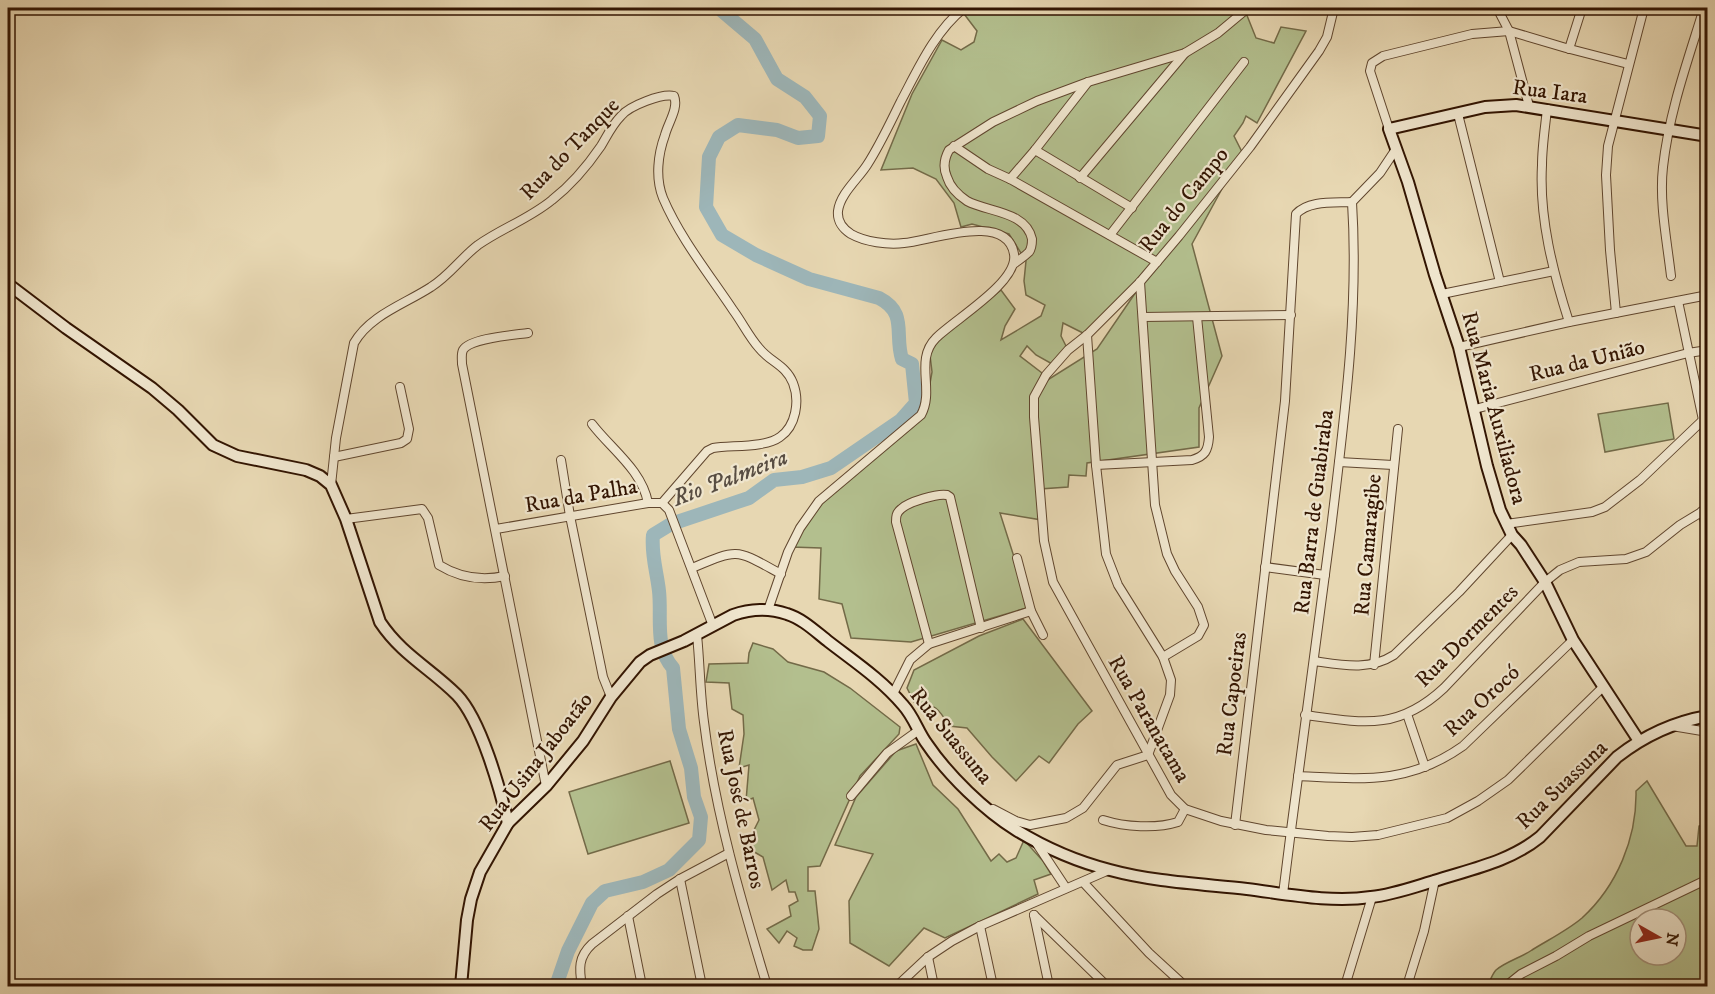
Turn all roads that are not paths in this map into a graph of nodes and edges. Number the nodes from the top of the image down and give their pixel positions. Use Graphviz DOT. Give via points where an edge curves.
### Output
graph roads {
  1 [pos="964,8"];
  2 [pos="1248,8"];
  3 [pos="1334,8"];
  4 [pos="1497,8"];
  5 [pos="1582,8"];
  6 [pos="1644,8"];
  7 [pos="1704,8"];
  8 [pos="1509,31"];
  9 [pos="1569,49"];
  10 [pos="1185,53"];
  11 [pos="1244,62"];
  12 [pos="1628,64"];
  13 [pos="1088,82"];
  14 [pos="1529,106"];
  15 [pos="1547,109"];
  16 [pos="1458,114"];
  17 [pos="1613,120"];
  18 [pos="1389,129"];
  19 [pos="1670,130"];
  20 [pos="1707,136"];
  21 [pos="954,146"];
  22 [pos="1396,149"];
  23 [pos="1035,150"];
  24 [pos="1080,178"];
  25 [pos="1010,179"];
  26 [pos="1352,202"];
  27 [pos="1132,208"];
  28 [pos="1110,235"];
  29 [pos="1157,261"];
  30 [pos="1015,263"];
  31 [pos="1554,271"];
  32 [pos="1671,276"];
  33 [pos="1140,282"];
  34 [pos="1500,282"];
  35 [pos="8,284"];
  36 [pos="1442,294"];
  37 [pos="1707,295"];
  38 [pos="1678,301"];
  39 [pos="1616,313"];
  40 [pos="1291,315"];
  41 [pos="1143,317"];
  42 [pos="1197,317"];
  43 [pos="1569,322"];
  44 [pos="528,333"];
  45 [pos="1087,335"];
  46 [pos="1459,347"];
  47 [pos="1707,350"];
  48 [pos="1688,353"];
  49 [pos="400,387"];
  50 [pos="1707,391"];
  51 [pos="1698,393"];
  52 [pos="1034,397"];
  53 [pos="1475,409"];
  54 [pos="1705,420"];
  55 [pos="591,424"];
  56 [pos="1398,429"];
  57 [pos="334,457"];
  58 [pos="561,460"];
  59 [pos="1151,462"];
  60 [pos="1339,462"];
  61 [pos="1096,465"];
  62 [pos="1393,465"];
  63 [pos="331,485"];
  64 [pos="648,503"];
  65 [pos="662,503"];
  66 [pos="1705,510"];
  67 [pos="570,516"];
  68 [pos="346,519"];
  69 [pos="1506,524"];
  70 [pos="496,529"];
  71 [pos="1707,533"];
  72 [pos="1512,535"];
  73 [pos="1017,558"];
  74 [pos="1265,567"];
  75 [pos="692,568"];
  76 [pos="781,574"];
  77 [pos="1325,575"];
  78 [pos="505,576"];
  79 [pos="1545,582"];
  80 [pos="768,610"];
  81 [pos="1031,611"];
  82 [pos="713,626"];
  83 [pos="981,628"];
  84 [pos="697,635"];
  85 [pos="1043,635"];
  86 [pos="1573,640"];
  87 [pos="929,644"];
  88 [pos="667,649"];
  89 [pos="1163,657"];
  90 [pos="1314,661"];
  91 [pos="1374,664"];
  92 [pos="1603,687"];
  93 [pos="893,694"];
  94 [pos="611,697"];
  95 [pos="1407,714"];
  96 [pos="1305,715"];
  97 [pos="1707,716"];
  98 [pos="1670,725"];
  99 [pos="920,730"];
  100 [pos="1707,732"];
  101 [pos="1639,741"];
  102 [pos="1148,755"];
  103 [pos="1425,767"];
  104 [pos="1298,776"];
  105 [pos="546,786"];
  106 [pos="851,796"];
  107 [pos="976,799"];
  108 [pos="1185,809"];
  109 [pos="1103,820"];
  110 [pos="508,823"];
  111 [pos="1235,825"];
  112 [pos="1291,831"];
  113 [pos="1034,840"];
  114 [pos="729,853"];
  115 [pos="1109,870"];
  116 [pos="680,879"];
  117 [pos="1707,879"];
  118 [pos="1435,880"];
  119 [pos="1083,882"];
  120 [pos="1066,888"];
  121 [pos="1282,894"];
  122 [pos="1372,897"];
  123 [pos="1030,904"];
  124 [pos="1034,915"];
  125 [pos="628,916"];
  126 [pos="980,926"];
  127 [pos="928,957"];
  128 [pos="461,987"];
  129 [pos="582,987"];
  130 [pos="642,987"];
  131 [pos="702,987"];
  132 [pos="767,987"];
  133 [pos="897,987"];
  134 [pos="934,987"];
  135 [pos="993,987"];
  136 [pos="1049,987"];
  137 [pos="1107,987"];
  138 [pos="1185,987"];
  139 [pos="1345,987"];
  140 [pos="1407,987"];
  141 [pos="1506,987"];
  1 -- 30 [label="street" via="930,48 874,154 846,193 838,211 839,220 855,236 901,244 963,232 997,233 1010,244"];
  2 -- 10 [label="street"];
  3 -- 29 [label="street, Rua do Campo" via="1327,37 1307,70 1216,192"];
  4 -- 8 [label="street"];
  5 -- 9 [label="street"];
  6 -- 12 [label="street"];
  7 -- 19 [label="street"];
  8 -- 9 [label="street"];
  8 -- 14 [label="street"];
  8 -- 18 [label="street" via="1473,34 1376,59 1370,71"];
  9 -- 12 [label="street"];
  10 -- 13 [label="street"];
  10 -- 24 [label="street"];
  11 -- 27 [label="street, Rua do Campo"];
  12 -- 17 [label="street"];
  13 -- 21 [label="street" via="993,122"];
  13 -- 23 [label="street"];
  14 -- 15 [label="street, Rua Iara"];
  14 -- 16 [label="street, Rua Iara" via="1504,105"];
  15 -- 17 [label="street, Rua Iara"];
  15 -- 31 [label="street" via="1542,192"];
  16 -- 18 [label="street, Rua Iara"];
  16 -- 34 [label="street"];
  17 -- 19 [label="street, Rua Iara"];
  17 -- 39 [label="street" via="1606,175"];
  18 -- 22 [label="street, Rua Maria Auxiliadora"];
  19 -- 20 [label="street, Rua Iara"];
  19 -- 32 [label="street" via="1663,168 1663,198"];
  21 -- 25 [label="street"];
  21 -- 30 [label="street" via="945,158 945,171 955,192 980,207 1011,216 1029,230 1031,249"];
  22 -- 26 [label="street" via="1380,173"];
  22 -- 36 [label="street, Rua Maria Auxiliadora"];
  23 -- 24 [label="street"];
  23 -- 25 [label="street"];
  24 -- 27 [label="street"];
  25 -- 28 [label="street"];
  26 -- 40 [label="street, Rua Capoeiras" via="1301,208 1296,214"];
  26 -- 60 [label="street, Rua Barra de Guabiraba" via="1352,337"];
  27 -- 28 [label="street, Rua do Campo"];
  28 -- 29 [label="street"];
  29 -- 33 [label="street, Rua do Campo"];
  30 -- 76 [label="street" via="993,291 934,339 924,358 926,406 921,415 819,501 800,528"];
  31 -- 34 [label="street"];
  31 -- 43 [label="street"];
  33 -- 41 [label="street"];
  33 -- 45 [label="street, Rua do Campo"];
  34 -- 36 [label="street"];
  35 -- 63 [label="street" via="152,388 213,445 237,456 306,470"];
  36 -- 46 [label="street, Rua Maria Auxiliadora"];
  37 -- 38 [label="street"];
  38 -- 39 [label="street"];
  38 -- 48 [label="street"];
  39 -- 43 [label="street"];
  40 -- 42 [label="street"];
  40 -- 74 [label="street, Rua Capoeiras"];
  41 -- 42 [label="street"];
  41 -- 59 [label="street"];
  42 -- 59 [label="street" via="1209,437 1206,453 1192,460"];
  43 -- 46 [label="street"];
  44 -- 70 [label="street" via="469,344 462,354"];
  45 -- 52 [label="street, Rua do Campo" via="1054,365"];
  45 -- 61 [label="street"];
  46 -- 53 [label="street, Rua Maria Auxiliadora"];
  47 -- 48 [label="street, Rua da União"];
  48 -- 51 [label="street"];
  48 -- 53 [label="street, Rua da União"];
  49 -- 57 [label="street" via="410,429 407,439"];
  50 -- 51 [label="street"];
  51 -- 54 [label="street"];
  52 -- 102 [label="street, Rua Paranatama" via="1044,541 1053,582"];
  53 -- 69 [label="street, Rua Maria Auxiliadora" via="1487,466"];
  54 -- 69 [label="street" via="1641,480 1605,507"];
  55 -- 64 [label="street" via="640,478"];
  56 -- 62 [label="street, Rua Camaragibe"];
  57 -- 63 [label="street, Rua do Tanque"];
  57 -- 65 [label="street, Rua do Tanque" via="358,336 381,316 433,286 477,246 555,198 590,160 622,114 646,101 671,95 676,98 675,107 662,142 659,165 662,195 693,251 758,347 787,370 797,399 790,426 778,439 707,451"];
  58 -- 67 [label="street"];
  59 -- 61 [label="street"];
  59 -- 89 [label="street" via="1155,505 1167,554 1204,625 1198,636"];
  60 -- 62 [label="street"];
  60 -- 77 [label="street, Rua Barra de Guabiraba"];
  61 -- 89 [label="street" via="1110,566"];
  62 -- 91 [label="street, Rua Camaragibe"];
  63 -- 68 [label="street"];
  64 -- 65 [label="street, Rua da Palha"];
  64 -- 67 [label="street, Rua da Palha"];
  65 -- 75 [label="street, Rua da Palha" via="669,510"];
  66 -- 71 [label="street"];
  66 -- 79 [label="street, Rua Dormentes" via="1646,552 1626,559 1579,562"];
  67 -- 70 [label="street, Rua da Palha"];
  67 -- 94 [label="street" via="603,677"];
  68 -- 78 [label="street" via="422,509 428,518 439,565 471,578"];
  68 -- 110 [label="street" via="380,622 404,652 465,706 482,740"];
  69 -- 72 [label="street, Rua Maria Auxiliadora"];
  70 -- 78 [label="street"];
  72 -- 79 [label="street, Rua Maria Auxiliadora"];
  72 -- 91 [label="street" via="1394,655"];
  73 -- 81 [label="street"];
  74 -- 77 [label="street"];
  74 -- 111 [label="street, Rua Capoeiras"];
  75 -- 76 [label="street" via="733,553 747,555"];
  75 -- 82 [label="street"];
  76 -- 80 [label="street"];
  77 -- 90 [label="street, Rua Barra de Guabiraba"];
  78 -- 105 [label="street"];
  79 -- 86 [label="street, Rua Maria Auxiliadora"];
  79 -- 95 [label="street, Rua Dormentes" via="1444,688"];
  80 -- 82 [label="street, Rua Suassuna" via="742,612"];
  80 -- 93 [label="street, Rua Suassuna" via="803,622"];
  81 -- 83 [label="street"];
  81 -- 85 [label="street"];
  82 -- 84 [label="street, Rua Suassuna"];
  83 -- 87 [label="street"];
  83 -- 87 [label="street" via="950,498 941,494 907,505 896,516"];
  84 -- 88 [label="street, Rua Suassuna"];
  84 -- 114 [label="street, Rua José de Barros" via="704,721"];
  86 -- 92 [label="street, Rua Maria Auxiliadora"];
  86 -- 103 [label="street, Rua Orocó" via="1463,746"];
  87 -- 93 [label="street" via="910,660"];
  88 -- 94 [label="street, Rua Usina Jaboatão" via="639,662"];
  89 -- 102 [label="street" via="1171,680 1170,696"];
  90 -- 91 [label="street" via="1352,666"];
  90 -- 96 [label="street, Rua Barra de Guabiraba"];
  92 -- 101 [label="street, Rua Maria Auxiliadora"];
  92 -- 112 [label="street, Rua Paranatama" via="1508,780 1458,814 1367,836"];
  93 -- 99 [label="street, Rua Suassuna"];
  94 -- 105 [label="street, Rua Usina Jaboatão" via="583,741"];
  95 -- 96 [label="street, Rua Dormentes" via="1366,723"];
  95 -- 103 [label="street"];
  96 -- 104 [label="street, Rua Barra de Guabiraba"];
  97 -- 98 [label="street, Rua Suassuna"];
  98 -- 100 [label="street"];
  98 -- 101 [label="street, Rua Suassuna"];
  99 -- 106 [label="street" via="887,753"];
  99 -- 107 [label="street, Rua Suassuna" via="925,742"];
  101 -- 118 [label="street, Rua Suassuna" via="1617,757 1530,845 1497,862"];
  102 -- 107 [label="street" via="1117,765 1080,811 1047,823 1020,823"];
  102 -- 108 [label="street, Rua Paranatama" via="1167,789"];
  103 -- 104 [label="street, Rua Orocó" via="1371,779"];
  104 -- 112 [label="street, Rua Barra de Guabiraba"];
  105 -- 110 [label="street, Rua Usina Jaboatão"];
  107 -- 113 [label="street, Rua Suassuna"];
  108 -- 109 [label="street" via="1178,822 1166,826"];
  108 -- 111 [label="street, Rua Paranatama"];
  110 -- 128 [label="street, Rua Usina Jaboatão" via="480,872 471,899"];
  111 -- 112 [label="street, Rua Paranatama"];
  112 -- 121 [label="street, Rua Barra de Guabiraba"];
  113 -- 115 [label="street, Rua Suassuna"];
  113 -- 120 [label="street"];
  114 -- 116 [label="street"];
  114 -- 132 [label="street, Rua José de Barros"];
  115 -- 119 [label="street"];
  115 -- 121 [label="street, Rua Suassuna"];
  116 -- 125 [label="street"];
  116 -- 131 [label="street"];
  117 -- 141 [label="street" via="1579,941 1521,974"];
  118 -- 122 [label="street, Rua Suassuna"];
  118 -- 140 [label="street"];
  119 -- 120 [label="street"];
  119 -- 138 [label="street"];
  120 -- 123 [label="street"];
  121 -- 122 [label="street, Rua Suassuna" via="1338,899"];
  122 -- 139 [label="street"];
  123 -- 124 [label="street"];
  123 -- 126 [label="street"];
  124 -- 136 [label="street"];
  124 -- 137 [label="street"];
  125 -- 129 [label="street" via="583,953 579,971"];
  125 -- 130 [label="street"];
  126 -- 127 [label="street"];
  126 -- 135 [label="street"];
  127 -- 133 [label="street"];
  127 -- 134 [label="street"];
}
